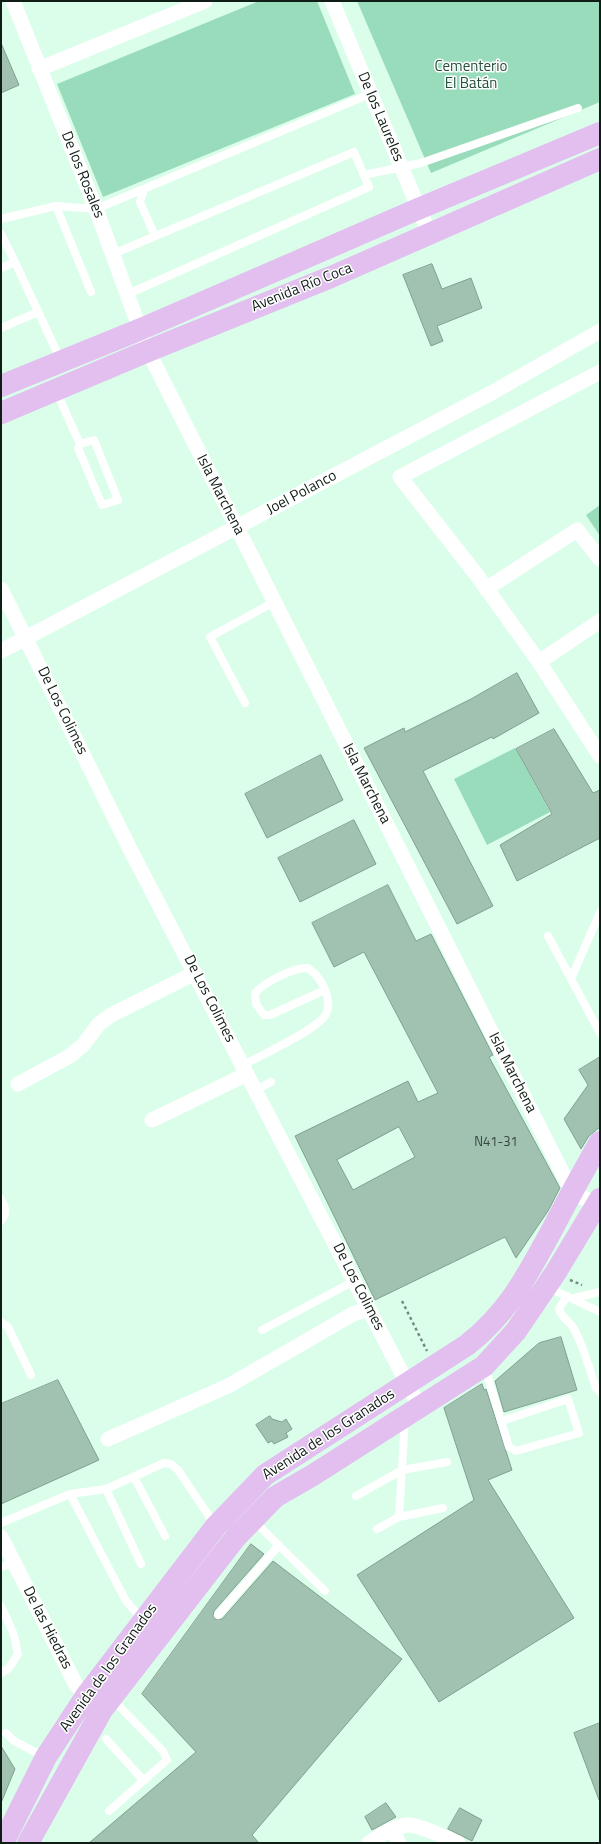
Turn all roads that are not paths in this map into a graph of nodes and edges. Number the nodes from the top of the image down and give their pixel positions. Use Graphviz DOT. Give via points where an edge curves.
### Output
graph roads {
  1 [pos="12,1"];
  2 [pos="205,1"];
  3 [pos="332,1"];
  4 [pos="39,69"];
  5 [pos="370,94"];
  6 [pos="578,108"];
  7 [pos="600,133"];
  8 [pos="600,158"];
  9 [pos="402,168"];
  10 [pos="364,175"];
  11 [pos="144,188"];
  12 [pos="56,206"];
  13 [pos="96,208"];
  14 [pos="418,209"];
  15 [pos="1,219"];
  16 [pos="429,233"];
  17 [pos="1,234"];
  18 [pos="155,236"];
  19 [pos="113,254"];
  20 [pos="15,262"];
  21 [pos="1,268"];
  22 [pos="91,292"];
  23 [pos="128,294"];
  24 [pos="38,312"];
  25 [pos="1,328"];
  26 [pos="141,330"];
  27 [pos="600,330"];
  28 [pos="148,351"];
  29 [pos="61,361"];
  30 [pos="600,372"];
  31 [pos="1,386"];
  32 [pos="56,390"];
  33 [pos="1,394"];
  34 [pos="1,413"];
  35 [pos="80,444"];
  36 [pos="236,527"];
  37 [pos="600,560"];
  38 [pos="1,589"];
  39 [pos="486,589"];
  40 [pos="274,602"];
  41 [pos="600,621"];
  42 [pos="26,639"];
  43 [pos="1,651"];
  44 [pos="539,662"];
  45 [pos="245,703"];
  46 [pos="600,756"];
  47 [pos="600,912"];
  48 [pos="548,936"];
  49 [pos="195,973"];
  50 [pos="572,979"];
  51 [pos="325,990"];
  52 [pos="600,1033"];
  53 [pos="245,1070"];
  54 [pos="271,1082"];
  55 [pos="18,1084"];
  56 [pos="256,1090"];
  57 [pos="152,1120"];
  58 [pos="600,1142"];
  59 [pos="572,1192"];
  60 [pos="1,1199"];
  61 [pos="598,1202"];
  62 [pos="1,1221"];
  63 [pos="354,1280"];
  64 [pos="551,1280"];
  65 [pos="599,1293"];
  66 [pos="570,1297"];
  67 [pos="369,1309"];
  68 [pos="600,1312"];
  69 [pos="1,1322"];
  70 [pos="262,1330"];
  71 [pos="484,1366"];
  72 [pos="31,1375"];
  73 [pos="408,1383"];
  74 [pos="600,1392"];
  75 [pos="412,1413"];
  76 [pos="502,1421"];
  77 [pos="108,1439"];
  78 [pos="447,1462"];
  79 [pos="402,1470"];
  80 [pos="134,1477"];
  81 [pos="106,1489"];
  82 [pos="70,1494"];
  83 [pos="356,1496"];
  84 [pos="444,1508"];
  85 [pos="399,1517"];
  86 [pos="253,1520"];
  87 [pos="1,1523"];
  88 [pos="216,1526"];
  89 [pos="377,1529"];
  90 [pos="165,1536"];
  91 [pos="1,1537"];
  92 [pos="279,1545"];
  93 [pos="141,1564"];
  94 [pos="7,1565"];
  95 [pos="325,1591"];
  96 [pos="1,1606"];
  97 [pos="218,1615"];
  98 [pos="143,1620"];
  99 [pos="1,1673"];
  100 [pos="86,1696"];
  101 [pos="107,1704"];
  102 [pos="6,1733"];
  103 [pos="106,1739"];
  104 [pos="46,1757"];
  105 [pos="144,1781"];
  106 [pos="109,1811"];
  107 [pos="396,1836"];
  108 [pos="3,1843"];
  109 [pos="28,1843"];
  110 [pos="369,1843"];
  111 [pos="458,1843"];
  1 -- 4 [label="street, De los Rosales"];
  2 -- 4 [label="street"];
  3 -- 5 [label="street, De los Laureles"];
  4 -- 13 [label="street, De los Rosales"];
  5 -- 9 [label="street, De los Laureles"];
  5 -- 11 [label="lane"];
  6 -- 9 [label="lane" via="420,164"];
  7 -- 14 [label="main road, Avenida Río Coca"];
  8 -- 16 [label="main road, Avenida Río Coca"];
  9 -- 10 [label="lane"];
  9 -- 14 [label="street, De los Laureles"];
  10 -- 18 [label="lane" via="354,152"];
  10 -- 23 [label="lane" via="369,186"];
  11 -- 13 [label="lane"];
  11 -- 18 [label="lane" via="140,202"];
  12 -- 13 [label="lane"];
  12 -- 15 [label="lane"];
  12 -- 22 [label="lane"];
  13 -- 19 [label="street, De los Rosales"];
  14 -- 16 [label="street, De los Laureles"];
  14 -- 26 [label="main road, Avenida Río Coca"];
  16 -- 28 [label="main road, Avenida Río Coca" via="331,277"];
  17 -- 20 [label="lane"];
  18 -- 19 [label="lane"];
  19 -- 23 [label="street, De los Rosales"];
  20 -- 21 [label="lane"];
  20 -- 24 [label="lane"];
  23 -- 26 [label="street, De los Rosales"];
  24 -- 25 [label="lane"];
  24 -- 29 [label="lane"];
  26 -- 28 [label="street, De los Rosales"];
  26 -- 29 [label="main road, Avenida Río Coca"];
  27 -- 36 [label="street, Joel Polanco" via="495,391"];
  28 -- 32 [label="main road, Avenida Río Coca"];
  28 -- 36 [label="street, Isla Marchena"];
  29 -- 31 [label="main road, Avenida Río Coca"];
  29 -- 33 [label="lane" via="56,370"];
  30 -- 39 [label="street" via="400,477"];
  32 -- 34 [label="main road, Avenida Río Coca"];
  32 -- 35 [label="lane"];
  35 -- 35 [label="lane" via="78,448 102,505 118,500 94,440"];
  36 -- 40 [label="street, Isla Marchena"];
  36 -- 42 [label="street, Joel Polanco"];
  37 -- 39 [label="street" via="577,530"];
  38 -- 42 [label="street, De Los Colimes"];
  39 -- 44 [label="street"];
  40 -- 45 [label="lane" via="210,637"];
  40 -- 59 [label="street, Isla Marchena"];
  41 -- 44 [label="street"];
  42 -- 43 [label="street, Joel Polanco"];
  42 -- 49 [label="street, De Los Colimes"];
  44 -- 46 [label="street"];
  47 -- 50 [label="lane"];
  48 -- 50 [label="lane"];
  49 -- 53 [label="street, De Los Colimes"];
  49 -- 55 [label="street" via="111,1015 99,1024 83,1046 70,1056"];
  50 -- 52 [label="lane"];
  51 -- 51 [label="lane" via="314,972 304,968 294,970 260,988 254,998 259,1010 264,1015 270,1015"];
  51 -- 53 [label="lane" via="329,1004 321,1021"];
  53 -- 56 [label="street, De Los Colimes"];
  53 -- 57 [label="street"];
  54 -- 56 [label="lane"];
  56 -- 63 [label="street, De Los Colimes"];
  58 -- 59 [label="main road, Avenida de los Granados"];
  59 -- 61 [label="street"];
  59 -- 73 [label="main road, Avenida de los Granados" via="524,1280 488,1328 467,1345"];
  60 -- 62 [label="lane" via="6,1206"];
  61 -- 64 [label="main road, Avenida de los Granados"];
  63 -- 67 [label="street, De Los Colimes"];
  63 -- 70 [label="lane"];
  64 -- 66 [label="lane"];
  64 -- 71 [label="main road, Avenida de los Granados" via="516,1331"];
  65 -- 66 [label="lane"];
  66 -- 68 [label="lane"];
  66 -- 74 [label="lane" via="559,1310 574,1329 596,1388"];
  67 -- 73 [label="street, De Los Colimes"];
  67 -- 77 [label="street" via="353,1314 228,1386"];
  69 -- 72 [label="lane" via="8,1327"];
  71 -- 75 [label="main road, Avenida de los Granados"];
  71 -- 76 [label="lane"];
  73 -- 75 [label="street, De Los Colimes"];
  73 -- 88 [label="main road, Avenida de los Granados" via="265,1475"];
  75 -- 79 [label="lane"];
  75 -- 86 [label="main road, Avenida de los Granados" via="275,1497"];
  76 -- 76 [label="lane" via="568,1399 578,1433 516,1451 509,1447"];
  78 -- 79 [label="lane"];
  79 -- 83 [label="lane"];
  79 -- 85 [label="lane"];
  80 -- 81 [label="lane"];
  80 -- 88 [label="lane" via="164,1463 171,1464 178,1470"];
  80 -- 90 [label="lane"];
  81 -- 82 [label="lane"];
  81 -- 93 [label="lane"];
  82 -- 87 [label="lane"];
  82 -- 98 [label="lane" via="126,1600"];
  84 -- 85 [label="lane"];
  85 -- 89 [label="lane"];
  86 -- 92 [label="lane"];
  86 -- 101 [label="main road, Avenida de los Granados" via="236,1537"];
  88 -- 98 [label="main road, Avenida de los Granados"];
  91 -- 94 [label="street, De las Hiedras"];
  92 -- 95 [label="lane"];
  92 -- 97 [label="lane"];
  94 -- 100 [label="street, De las Hiedras" via="76,1685"];
  96 -- 99 [label="lane" via="14,1635 18,1654 10,1668"];
  98 -- 100 [label="main road, Avenida de los Granados"];
  100 -- 101 [label="street, De las Hiedras"];
  100 -- 104 [label="main road, Avenida de los Granados"];
  101 -- 105 [label="lane" via="167,1756 166,1762"];
  101 -- 109 [label="main road, Avenida de los Granados"];
  102 -- 104 [label="lane" via="14,1741"];
  103 -- 105 [label="lane"];
  104 -- 108 [label="main road, Avenida de los Granados"];
  105 -- 106 [label="lane"];
  107 -- 110 [label="street"];
  107 -- 111 [label="street" via="407,1825 428,1830"];
}
